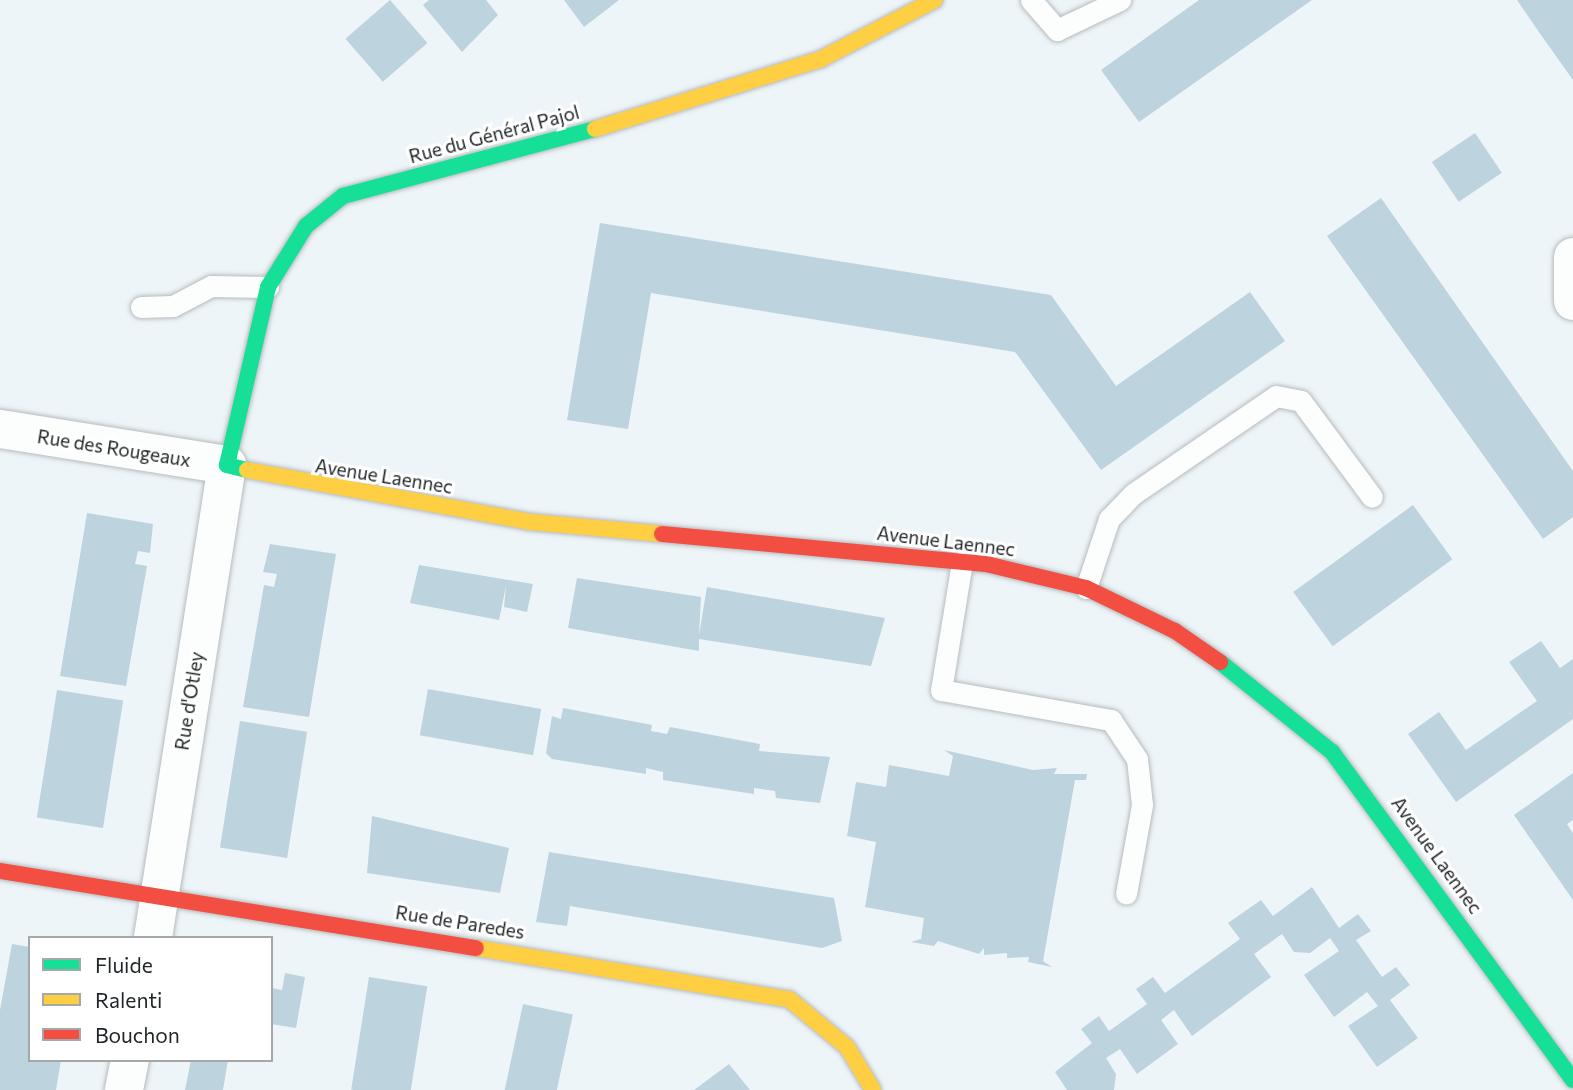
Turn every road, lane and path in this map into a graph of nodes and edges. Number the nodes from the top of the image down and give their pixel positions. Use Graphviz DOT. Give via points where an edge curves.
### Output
graph roads {
  1 [pos="935,0"];
  2 [pos="1031,0"];
  3 [pos="1120,0"];
  4 [pos="1573,257"];
  5 [pos="268,287"];
  6 [pos="1573,301"];
  7 [pos="141,307"];
  8 [pos="0,429"];
  9 [pos="228,465"];
  10 [pos="1372,497"];
  11 [pos="962,562"];
  12 [pos="1086,588"];
  13 [pos="0,871"];
  14 [pos="1126,894"];
  15 [pos="158,895"];
  16 [pos="153,936"];
  17 [pos="130,1062"];
  18 [pos="1573,1080"];
  19 [pos="124,1090"];
  20 [pos="873,1090"];
  1 -- 5 [label="street, Rue du Général Pajol" via="821,59 713,97 344,196 306,226"];
  2 -- 3 [label="lane" via="1057,30"];
  4 -- 6 [label="street"];
  5 -- 7 [label="lane" via="211,286 173,306"];
  5 -- 9 [label="street, Rue du Général Pajol"];
  8 -- 9 [label="street, Rue des Rougeaux"];
  9 -- 11 [label="street, Avenue Laennec" via="304,485 531,522"];
  9 -- 15 [label="street, Rue d'Otley"];
  10 -- 12 [label="lane" via="1301,401 1276,396 1133,495 1109,519"];
  11 -- 12 [label="street, Avenue Laennec"];
  11 -- 14 [label="lane" via="941,690 1111,720 1136,759 1142,805"];
  12 -- 18 [label="street, Avenue Laennec" via="1175,631 1273,699 1332,752"];
  13 -- 15 [label="street, Rue de Paredes"];
  15 -- 16 [label="street, Rue d'Otley"];
  15 -- 20 [label="street, Rue de Paredes" via="789,999 847,1047"];
  17 -- 19 [label="street"];
}
